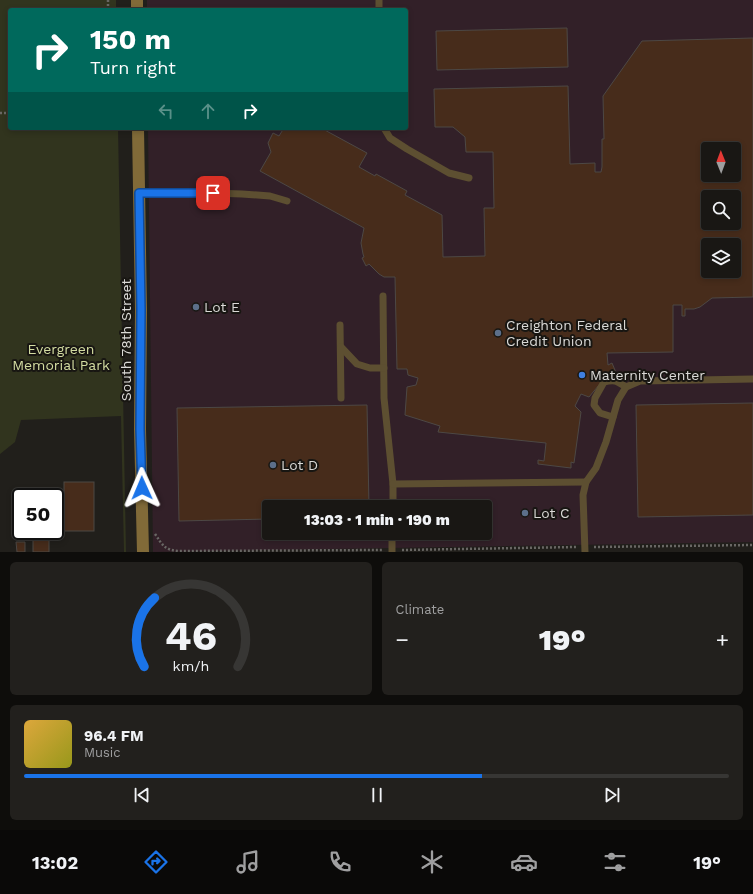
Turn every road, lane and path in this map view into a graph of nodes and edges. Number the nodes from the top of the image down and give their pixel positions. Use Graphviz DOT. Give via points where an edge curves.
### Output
graph roads {
  1 [pos="138,130"];
  2 [pos="385,130"];
  3 [pos="469,178"];
  4 [pos="139,193"];
  5 [pos="287,201"];
  6 [pos="383,296"];
  7 [pos="340,325"];
  8 [pos="341,347"];
  9 [pos="384,368"];
  10 [pos="753,379"];
  11 [pos="626,388"];
  12 [pos="341,398"];
  13 [pos="613,417"];
  14 [pos="586,482"];
  15 [pos="393,484"];
  16 [pos="393,500"];
  17 [pos="143,535"];
  18 [pos="392,540"];
  19 [pos="753,545"];
  20 [pos="585,550"];
  21 [pos="392,551"];
  22 [pos="143,552"];
  1 -- 4 [label="main road, South 78th Street"];
  2 -- 3 [label="lane" via="390,138 407,149 449,173"];
  4 -- 5 [label="lane" via="235,194 270,196"];
  4 -- 17 [label="main road, South 78th Street"];
  6 -- 9 [label="lane"];
  7 -- 8 [label="lane"];
  8 -- 9 [label="lane" via="357,364 370,368"];
  8 -- 12 [label="lane"];
  9 -- 15 [label="lane" via="384,398"];
  10 -- 11 [label="lane" via="640,382"];
  11 -- 13 [label="lane" via="618,400"];
  11 -- 13 [label="lane" via="612,380 604,382 595,398 594,405 600,413"];
  13 -- 14 [label="lane" via="596,468"];
  14 -- 15 [label="lane"];
  14 -- 20 [label="lane" via="583,495"];
  15 -- 16 [label="lane"];
  17 -- 21 [label="path" via="156,534 160,543 170,550"];
  17 -- 22 [label="main road, South 78th Street"];
  18 -- 21 [label="lane"];
  19 -- 20 [label="path"];
  20 -- 21 [label="path"];
}
